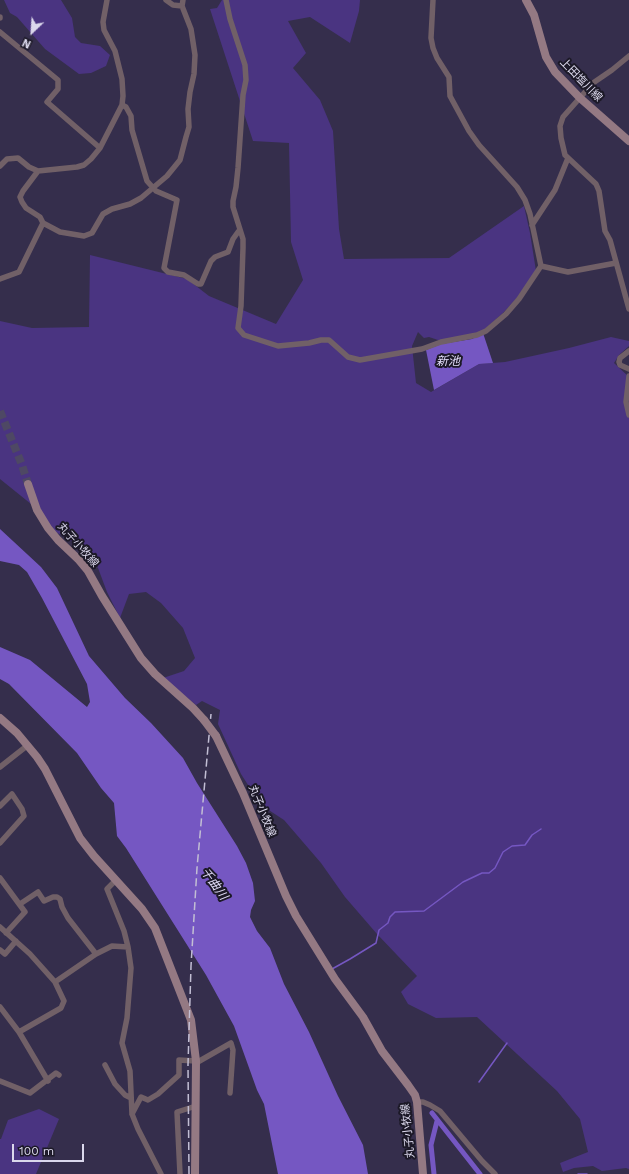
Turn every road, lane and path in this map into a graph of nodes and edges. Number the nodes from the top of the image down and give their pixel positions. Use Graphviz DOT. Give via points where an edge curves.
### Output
graph roads {
  1 [pos="107,0"];
  2 [pos="166,0"];
  3 [pos="184,0"];
  4 [pos="226,0"];
  5 [pos="433,0"];
  6 [pos="526,0"];
  7 [pos="182,6"];
  8 [pos="0,32"];
  9 [pos="629,56"];
  10 [pos="580,98"];
  11 [pos="122,106"];
  12 [pos="629,141"];
  13 [pos="100,148"];
  14 [pos="568,158"];
  15 [pos="0,166"];
  16 [pos="38,171"];
  17 [pos="154,189"];
  18 [pos="43,222"];
  19 [pos="532,225"];
  20 [pos="240,230"];
  21 [pos="616,263"];
  22 [pos="541,266"];
  23 [pos="0,279"];
  24 [pos="629,309"];
  25 [pos="629,351"];
  26 [pos="629,369"];
  27 [pos="629,376"];
  28 [pos="629,415"];
  29 [pos="28,484"];
  30 [pos="1,721"];
  31 [pos="28,745"];
  32 [pos="0,767"];
  33 [pos="0,806"];
  34 [pos="0,843"];
  35 [pos="0,878"];
  36 [pos="116,880"];
  37 [pos="20,904"];
  38 [pos="0,928"];
  39 [pos="6,933"];
  40 [pos="16,941"];
  41 [pos="128,947"];
  42 [pos="0,950"];
  43 [pos="96,954"];
  44 [pos="55,982"];
  45 [pos="0,1007"];
  46 [pos="19,1032"];
  47 [pos="196,1062"];
  48 [pos="105,1064"];
  49 [pos="59,1075"];
  50 [pos="0,1081"];
  51 [pos="48,1081"];
  52 [pos="230,1092"];
  53 [pos="131,1098"];
  54 [pos="417,1102"];
  55 [pos="196,1106"];
  56 [pos="132,1114"];
  57 [pos="161,1174"];
  58 [pos="180,1174"];
  59 [pos="195,1174"];
  60 [pos="423,1174"];
  61 [pos="495,1174"];
  1 -- 11 [label="street" via="104,30 119,65 123,90"];
  2 -- 7 [label="street" via="173,6"];
  3 -- 7 [label="street"];
  4 -- 20 [label="street" via="246,72 233,201"];
  5 -- 19 [label="street" via="431,38 437,58 449,77 450,96 479,145 517,187 525,200"];
  6 -- 10 [label="street, 上田塩川線" via="534,15 549,64"];
  7 -- 17 [label="street" via="191,29 195,55 188,109 189,128 180,160"];
  8 -- 13 [label="street" via="58,80 58,89 47,102"];
  9 -- 10 [label="street" via="593,83"];
  10 -- 12 [label="street, 上田塩川線"];
  10 -- 14 [label="street" via="561,121 562,146"];
  11 -- 13 [label="street"];
  11 -- 17 [label="street" via="126,107 131,116 132,130 147,181"];
  13 -- 16 [label="street" via="91,159 77,168"];
  14 -- 19 [label="street" via="555,190"];
  14 -- 21 [label="street" via="596,184 599,190 605,231"];
  15 -- 16 [label="street" via="7,159 18,158"];
  16 -- 18 [label="street" via="20,197 26,208"];
  17 -- 18 [label="street" via="130,204 103,214 92,233 84,236 60,232"];
  17 -- 20 [label="street" via="178,200 164,268 168,272 184,275 201,284 211,261 228,252"];
  18 -- 23 [label="street" via="19,272"];
  19 -- 22 [label="street"];
  20 -- 22 [label="street" via="243,248 238,328 240,331 244,335 278,346 329,340 348,357 360,360 422,349 486,331 519,299"];
  21 -- 22 [label="street" via="568,272"];
  21 -- 24 [label="street"];
  25 -- 26 [label="street" via="618,362"];
  27 -- 28 [label="street" via="626,402"];
  29 -- 54 [label="street, 丸子小牧線, bridge" via="37,510 48,528 88,571 142,658 155,674 193,708 216,736 244,793 296,916 335,979 363,1017 382,1051 412,1090"];
  30 -- 31 [label="street"];
  31 -- 32 [label="street"];
  31 -- 36 [label="street" via="45,769 80,838"];
  33 -- 34 [label="street" via="12,794 24,816"];
  35 -- 37 [label="street"];
  36 -- 41 [label="street" via="107,889"];
  36 -- 47 [label="street" via="155,928 191,1020"];
  37 -- 39 [label="street" via="25,912"];
  37 -- 43 [label="street" via="38,892 44,901 57,897 68,918"];
  38 -- 39 [label="street"];
  39 -- 40 [label="street"];
  40 -- 42 [label="street" via="5,954"];
  40 -- 44 [label="street"];
  41 -- 43 [label="street" via="112,946"];
  41 -- 53 [label="street" via="130,988 122,1042 130,1071"];
  43 -- 44 [label="street"];
  44 -- 46 [label="street" via="64,1001 61,1008"];
  45 -- 46 [label="street"];
  46 -- 51 [label="street"];
  47 -- 52 [label="street" via="230,1043 233,1050"];
  47 -- 55 [label="street"];
  47 -- 56 [label="street" via="179,1060 179,1075 148,1100 141,1097"];
  48 -- 53 [label="street" via="115,1084"];
  49 -- 51 [label="street" via="56,1073"];
  50 -- 51 [label="street" via="30,1093"];
  53 -- 56 [label="street"];
  54 -- 60 [label="street, 丸子小牧線"];
  54 -- 61 [label="street" via="424,1102 440,1111"];
  55 -- 58 [label="street" via="178,1112"];
  55 -- 59 [label="street"];
  56 -- 57 [label="street"];
}
